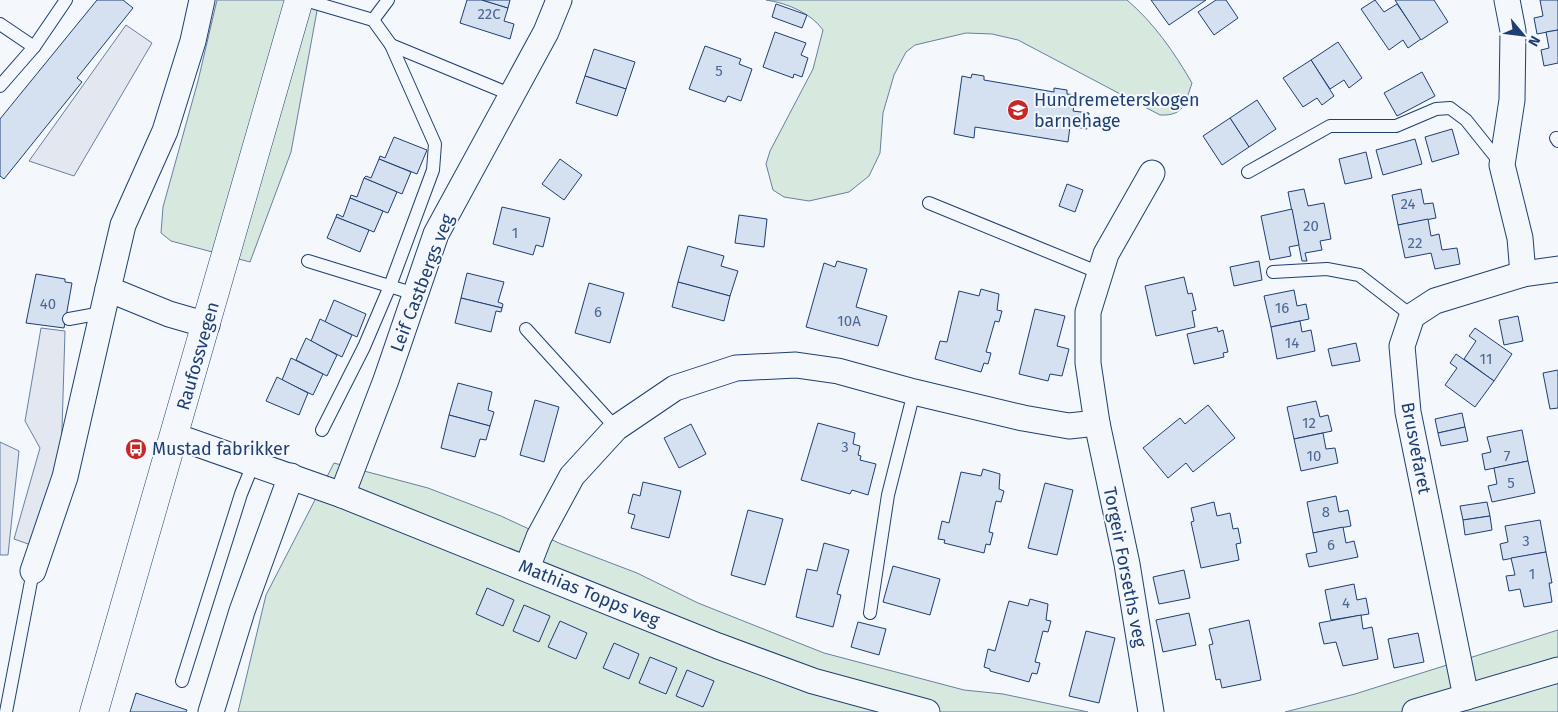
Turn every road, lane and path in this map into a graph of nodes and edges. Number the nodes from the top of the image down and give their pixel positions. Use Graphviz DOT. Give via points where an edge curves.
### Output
graph roads {
  1 [pos="66,0"];
  2 [pos="202,0"];
  3 [pos="299,0"];
  4 [pos="305,0"];
  5 [pos="388,0"];
  6 [pos="559,0"];
  7 [pos="1507,0"];
  8 [pos="373,20"];
  9 [pos="0,24"];
  10 [pos="391,45"];
  11 [pos="34,47"];
  12 [pos="0,86"];
  13 [pos="512,95"];
  14 [pos="1502,165"];
  15 [pos="1248,172"];
  16 [pos="1152,174"];
  17 [pos="929,203"];
  18 [pos="308,261"];
  19 [pos="1558,269"];
  20 [pos="1273,272"];
  21 [pos="1100,273"];
  22 [pos="1523,274"];
  23 [pos="390,286"];
  24 [pos="108,289"];
  25 [pos="415,294"];
  26 [pos="102,313"];
  27 [pos="1412,316"];
  28 [pos="69,319"];
  29 [pos="207,325"];
  30 [pos="526,328"];
  31 [pos="914,392"];
  32 [pos="1097,423"];
  33 [pos="616,428"];
  34 [pos="322,430"];
  35 [pos="175,436"];
  36 [pos="254,462"];
  37 [pos="291,476"];
  38 [pos="342,495"];
  39 [pos="527,568"];
  40 [pos="33,572"];
  41 [pos="870,613"];
  42 [pos="1558,670"];
  43 [pos="182,681"];
  44 [pos="1466,697"];
  45 [pos="6,712"];
  46 [pos="94,712"];
  47 [pos="211,712"];
  48 [pos="928,712"];
  49 [pos="1151,712"];
  50 [pos="1415,712"];
  1 -- 11 [label="lane"];
  2 -- 24 [label="street" via="165,131 123,225"];
  3 -- 29 [label="main road, Raufossvegen"];
  4 -- 8 [label="lane"];
  5 -- 8 [label="lane"];
  6 -- 13 [label="street, Leif Castbergs veg" via="546,32"];
  7 -- 14 [label="street" via="1513,31 1512,100"];
  8 -- 10 [label="lane"];
  9 -- 11 [label="lane"];
  10 -- 13 [label="lane"];
  10 -- 23 [label="lane" via="435,144 432,170"];
  11 -- 12 [label="lane"];
  13 -- 25 [label="street, Leif Castbergs veg" via="436,234"];
  14 -- 15 [label="lane" via="1466,120 1450,108 1443,108 1396,126 1330,126"];
  14 -- 22 [label="street" via="1520,238"];
  16 -- 21 [label="street, Torgeir Forseths veg" via="1106,254"];
  17 -- 21 [label="lane"];
  18 -- 23 [label="lane"];
  19 -- 22 [label="street"];
  20 -- 27 [label="lane" via="1328,269 1359,275"];
  21 -- 32 [label="street, Torgeir Forseths veg" via="1088,312 1088,363"];
  22 -- 27 [label="street" via="1435,301"];
  23 -- 25 [label="lane"];
  23 -- 34 [label="lane" via="364,347"];
  24 -- 26 [label="street"];
  24 -- 29 [label="street" via="169,314"];
  25 -- 38 [label="street, Leif Castbergs veg"];
  26 -- 28 [label="lane"];
  26 -- 40 [label="street" via="65,477"];
  27 -- 44 [label="street, Brusvefaret" via="1402,346 1408,412"];
  29 -- 35 [label="main road, Raufossvegen"];
  30 -- 33 [label="lane"];
  31 -- 32 [label="street" via="1069,426"];
  31 -- 33 [label="street" via="838,371 796,365 736,368 675,388"];
  31 -- 41 [label="lane" via="888,496"];
  32 -- 49 [label="street, Torgeir Forseths veg" via="1127,564"];
  33 -- 39 [label="street" via="572,476 539,537"];
  35 -- 36 [label="street, Mathias Topps veg"];
  35 -- 46 [label="main road, Raufossvegen"];
  36 -- 37 [label="street, Mathias Topps veg"];
  36 -- 43 [label="lane"];
  37 -- 38 [label="street, Mathias Topps veg"];
  37 -- 47 [label="street" via="242,612"];
  38 -- 39 [label="street, Mathias Topps veg"];
  39 -- 48 [label="street, Mathias Topps veg" via="804,678"];
  40 -- 45 [label="lane"];
  42 -- 44 [label="street"];
  44 -- 50 [label="street"];
}
